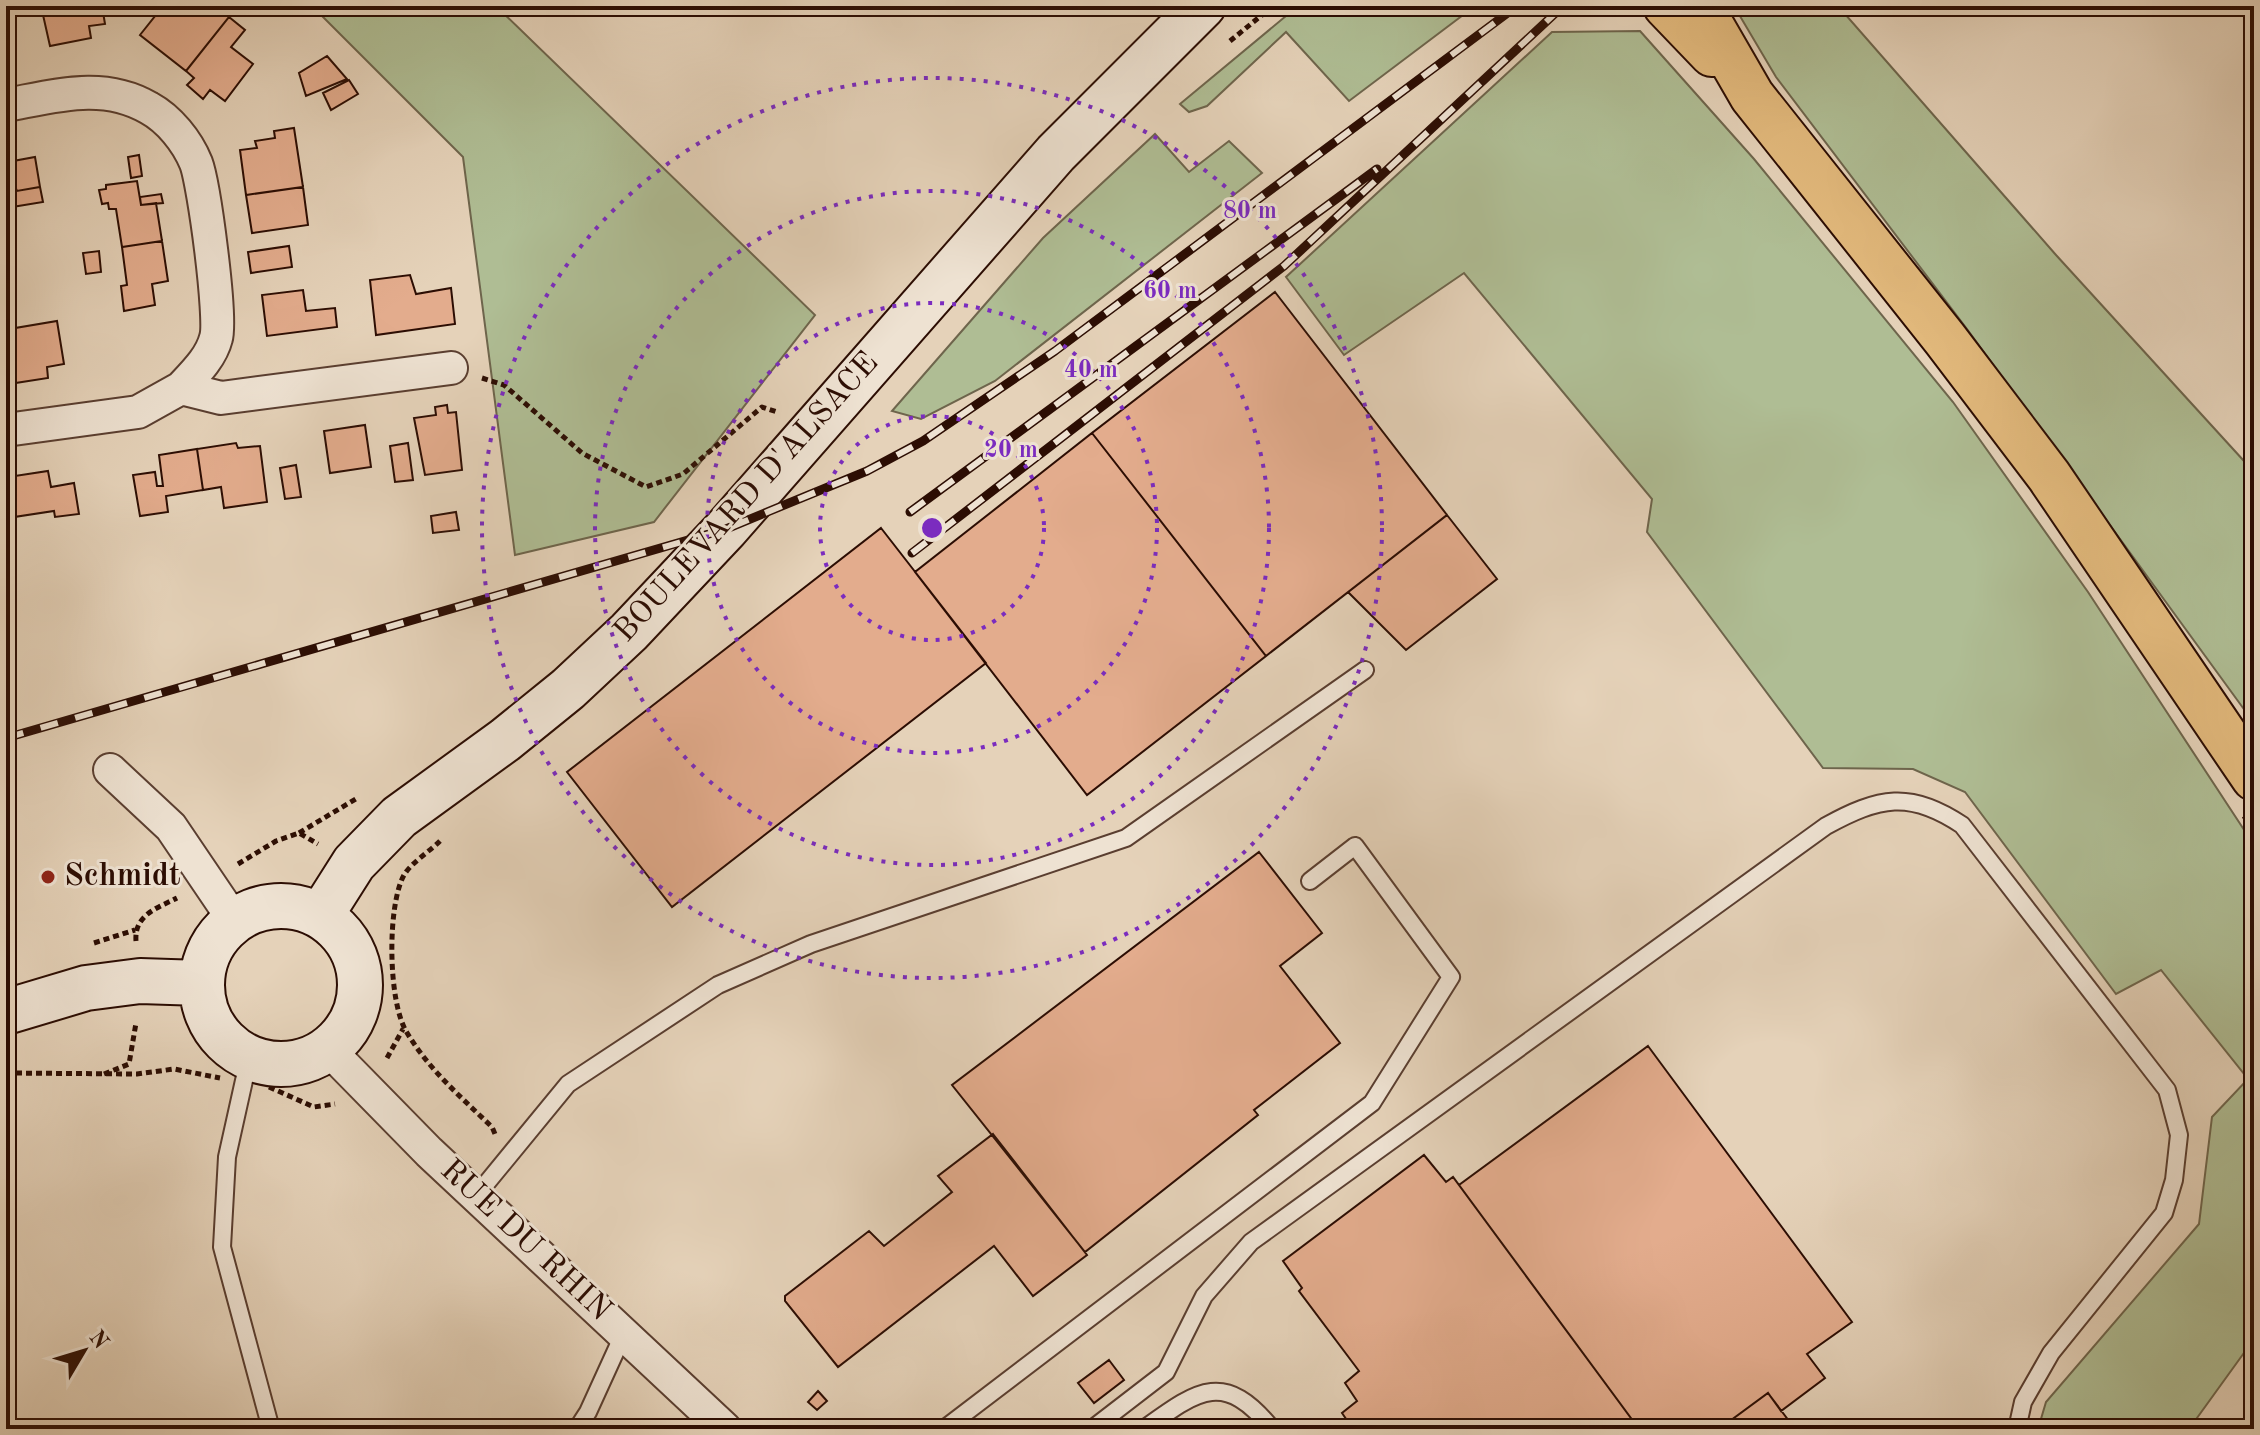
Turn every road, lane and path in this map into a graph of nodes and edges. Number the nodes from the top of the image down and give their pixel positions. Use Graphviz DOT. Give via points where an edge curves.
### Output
graph roads {
  1 [pos="1203,6"];
  2 [pos="1223,6"];
  3 [pos="1666,6"];
  4 [pos="1700,6"];
  5 [pos="1154,58"];
  6 [pos="1752,96"];
  7 [pos="6,105"];
  8 [pos="451,368"];
  9 [pos="181,388"];
  10 [pos="816,425"];
  11 [pos="6,430"];
  12 [pos="1365,670"];
  13 [pos="110,770"];
  14 [pos="2254,778"];
  15 [pos="449,833"];
  16 [pos="1310,881"];
  17 [pos="321,915"];
  18 [pos="234,920"];
  19 [pos="201,983"];
  20 [pos="6,1012"];
  21 [pos="328,1049"];
  22 [pos="249,1058"];
  23 [pos="6,1073"];
  24 [pos="104,1074"];
  25 [pos="505,1161"];
  26 [pos="476,1196"];
  27 [pos="624,1333"];
  28 [pos="271,1429"];
  29 [pos="577,1429"];
  30 [pos="725,1429"];
  31 [pos="944,1429"];
  32 [pos="1092,1429"];
  33 [pos="1144,1429"];
  34 [pos="1272,1429"];
  35 [pos="2017,1429"];
  1 -- 5 [label="main road, BOULEVARD D'ALSACE"];
  2 -- 5 [label="main road, BOULEVARD D'ALSACE"];
  3 -- 6 [label="main road"];
  4 -- 6 [label="main road"];
  5 -- 10 [label="main road, BOULEVARD D'ALSACE" via="1056,153"];
  6 -- 14 [label="main road" via="2049,476"];
  7 -- 9 [label="street" via="90,90 150,108 180,133 197,164 219,307 216,338 200,368"];
  8 -- 9 [label="street" via="221,398"];
  8 -- 10 [label="path" via="504,385 582,453 646,487 683,474 762,407"];
  9 -- 11 [label="street" via="138,412"];
  10 -- 17 [label="main road, BOULEVARD D'ALSACE" via="629,632 505,740 399,817 354,863"];
  12 -- 25 [label="lane" via="1126,838 811,944 718,985 568,1084"];
  13 -- 18 [label="street" via="171,827"];
  15 -- 25 [label="path" via="404,875 390,974 404,1028 430,1067 492,1127"];
  16 -- 31 [label="lane" via="1355,846 1451,977 1372,1103"];
  17 -- 18 [label="main road" via="277,905"];
  17 -- 21 [label="main road" via="348,943 361,980 358,1007 347,1030"];
  18 -- 19 [label="main road" via="205,959"];
  19 -- 20 [label="main road" via="140,981 86,988"];
  19 -- 22 [label="main road" via="214,1028"];
  21 -- 22 [label="main road" via="290,1064"];
  21 -- 26 [label="street, RUE DU RHIN"];
  22 -- 28 [label="lane" via="227,1157 222,1247"];
  23 -- 24 [label="path"];
  25 -- 26 [label="lane"];
  26 -- 27 [label="street, RUE DU RHIN"];
  27 -- 29 [label="lane"];
  27 -- 30 [label="street, RUE DU RHIN"];
  32 -- 35 [label="lane" via="1166,1372 1204,1296 1251,1242 1826,826 1864,805 1903,800 1936,808 1962,825 2167,1090 2179,1135 2164,1213 2051,1353 2023,1402"];
  33 -- 34 [label="lane" via="1209,1390 1232,1393"];
}
